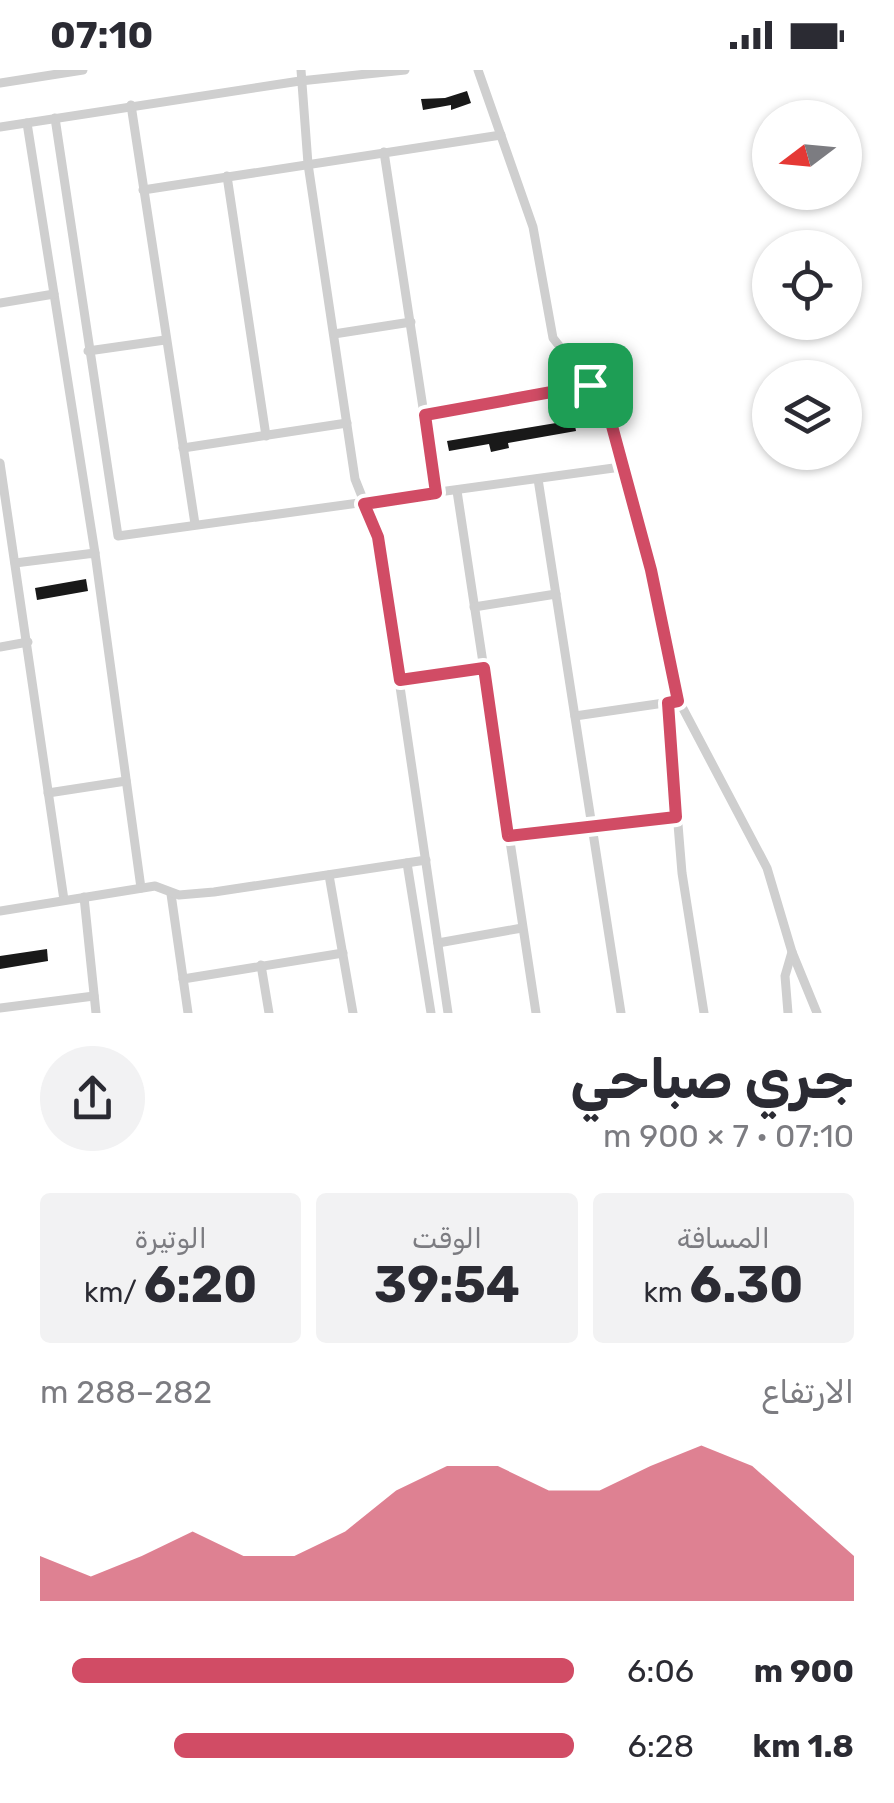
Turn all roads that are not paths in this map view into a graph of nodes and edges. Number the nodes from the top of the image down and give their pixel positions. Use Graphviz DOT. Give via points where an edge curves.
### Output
graph roads {
  1 [pos="83,70"];
  2 [pos="405,70"];
  3 [pos="478,70"];
  4 [pos="43,73"];
  5 [pos="300,76"];
  6 [pos="0,82"];
  7 [pos="131,105"];
  8 [pos="55,118"];
  9 [pos="27,123"];
  10 [pos="0,127"];
  11 [pos="501,135"];
  12 [pos="384,152"];
  13 [pos="308,164"];
  14 [pos="227,176"];
  15 [pos="143,190"];
  16 [pos="54,294"];
  17 [pos="0,303"];
  18 [pos="411,322"];
  19 [pos="334,334"];
  20 [pos="165,340"];
  21 [pos="88,351"];
  22 [pos="590,385"];
  23 [pos="425,415"];
  24 [pos="347,424"];
  25 [pos="266,436"];
  26 [pos="183,448"];
  27 [pos="620,468"];
  28 [pos="0,469"];
  29 [pos="538,480"];
  30 [pos="457,490"];
  31 [pos="436,493"];
  32 [pos="364,504"];
  33 [pos="195,524"];
  34 [pos="118,536"];
  35 [pos="93,540"];
  36 [pos="95,552"];
  37 [pos="15,562"];
  38 [pos="556,594"];
  39 [pos="474,607"];
  40 [pos="28,642"];
  41 [pos="0,646"];
  42 [pos="484,668"];
  43 [pos="400,680"];
  44 [pos="673,702"];
  45 [pos="575,716"];
  46 [pos="126,781"];
  47 [pos="48,793"];
  48 [pos="676,817"];
  49 [pos="592,826"];
  50 [pos="508,836"];
  51 [pos="426,860"];
  52 [pos="407,863"];
  53 [pos="329,875"];
  54 [pos="142,888"];
  55 [pos="171,894"];
  56 [pos="84,897"];
  57 [pos="64,900"];
  58 [pos="0,911"];
  59 [pos="522,928"];
  60 [pos="438,943"];
  61 [pos="792,952"];
  62 [pos="343,953"];
  63 [pos="261,965"];
  64 [pos="182,979"];
  65 [pos="94,996"];
  66 [pos="0,1008"];
  67 [pos="96,1013"];
  68 [pos="188,1013"];
  69 [pos="268,1013"];
  70 [pos="353,1013"];
  71 [pos="431,1013"];
  72 [pos="448,1013"];
  73 [pos="536,1013"];
  74 [pos="621,1013"];
  75 [pos="704,1013"];
  76 [pos="788,1013"];
  77 [pos="817,1013"];
  1 -- 4 [label="street"];
  2 -- 5 [label="street"];
  3 -- 11 [label="street"];
  4 -- 6 [label="street"];
  5 -- 7 [label="street"];
  5 -- 13 [label="street"];
  7 -- 8 [label="street"];
  7 -- 15 [label="street"];
  8 -- 9 [label="street"];
  8 -- 21 [label="street"];
  9 -- 10 [label="street"];
  9 -- 16 [label="street"];
  11 -- 12 [label="street"];
  11 -- 22 [label="street" via="533,227 553,338"];
  12 -- 13 [label="street"];
  12 -- 18 [label="street"];
  13 -- 14 [label="street"];
  13 -- 19 [label="street"];
  14 -- 15 [label="street"];
  14 -- 25 [label="street"];
  15 -- 20 [label="street"];
  16 -- 17 [label="street"];
  16 -- 35 [label="street"];
  18 -- 19 [label="street"];
  18 -- 23 [label="street"];
  19 -- 24 [label="street"];
  20 -- 21 [label="street"];
  20 -- 26 [label="street"];
  21 -- 34 [label="street"];
  22 -- 23 [label="street"];
  22 -- 27 [label="street" via="612,426"];
  23 -- 31 [label="street"];
  24 -- 25 [label="street"];
  24 -- 32 [label="street"];
  25 -- 26 [label="street"];
  26 -- 33 [label="street"];
  27 -- 29 [label="street"];
  27 -- 44 [label="street" via="651,570"];
  28 -- 37 [label="street"];
  29 -- 30 [label="street"];
  29 -- 38 [label="street"];
  30 -- 31 [label="street"];
  30 -- 39 [label="street"];
  31 -- 32 [label="street"];
  32 -- 33 [label="street"];
  32 -- 43 [label="street" via="378,537"];
  33 -- 34 [label="street"];
  34 -- 35 [label="street"];
  35 -- 36 [label="street"];
  36 -- 37 [label="street"];
  36 -- 46 [label="street"];
  37 -- 40 [label="street"];
  38 -- 39 [label="street"];
  38 -- 45 [label="street"];
  39 -- 42 [label="street"];
  40 -- 41 [label="street"];
  40 -- 47 [label="street"];
  42 -- 43 [label="street"];
  42 -- 50 [label="street"];
  43 -- 51 [label="street"];
  44 -- 45 [label="street"];
  44 -- 48 [label="street"];
  44 -- 61 [label="street" via="767,868"];
  45 -- 49 [label="street"];
  46 -- 47 [label="street"];
  46 -- 54 [label="street"];
  47 -- 57 [label="street"];
  48 -- 49 [label="street"];
  48 -- 75 [label="street"];
  49 -- 50 [label="street"];
  49 -- 74 [label="street"];
  50 -- 59 [label="street"];
  51 -- 52 [label="street"];
  51 -- 60 [label="street"];
  52 -- 53 [label="street"];
  52 -- 71 [label="street"];
  53 -- 55 [label="street"];
  53 -- 62 [label="street"];
  54 -- 55 [label="street"];
  54 -- 56 [label="street"];
  55 -- 64 [label="street"];
  56 -- 57 [label="street"];
  56 -- 65 [label="street"];
  57 -- 58 [label="street"];
  59 -- 60 [label="street"];
  59 -- 73 [label="street"];
  60 -- 72 [label="street"];
  61 -- 76 [label="street" via="785,976"];
  61 -- 77 [label="street"];
  62 -- 63 [label="street"];
  62 -- 70 [label="street"];
  63 -- 64 [label="street"];
  63 -- 69 [label="street"];
  64 -- 68 [label="street"];
  65 -- 66 [label="street"];
  65 -- 67 [label="street"];
}
